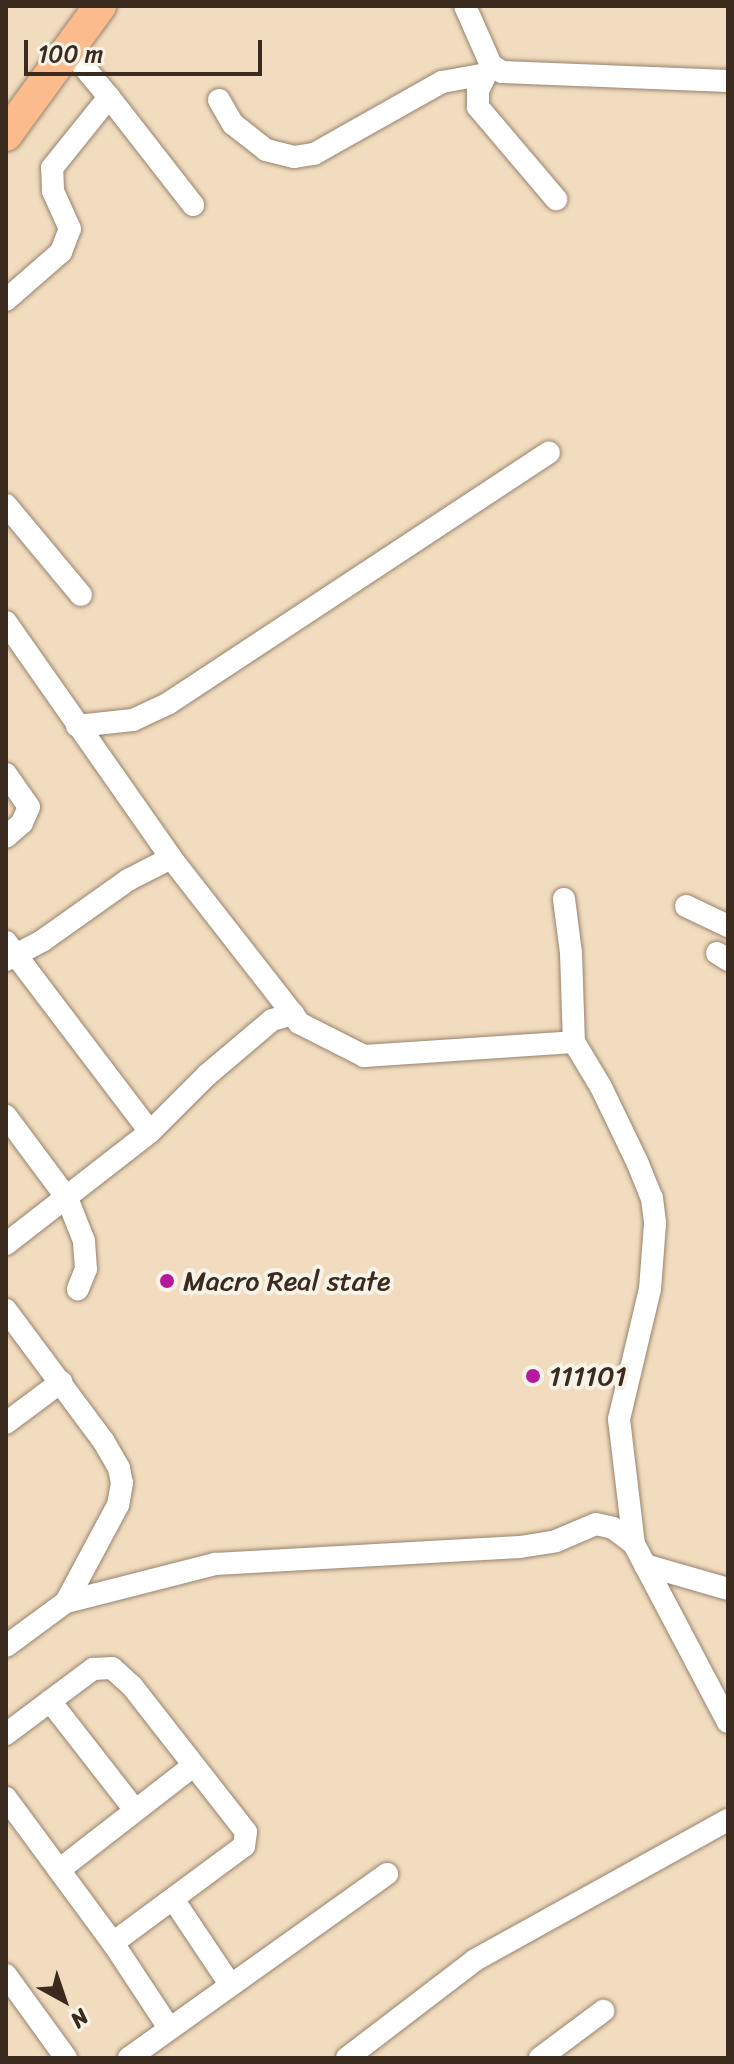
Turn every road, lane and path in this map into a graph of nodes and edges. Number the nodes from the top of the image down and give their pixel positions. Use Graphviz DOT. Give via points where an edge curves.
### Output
graph roads {
  1 [pos="100,6"];
  2 [pos="470,7"];
  3 [pos="69,49"];
  4 [pos="488,70"];
  5 [pos="728,81"];
  6 [pos="109,97"];
  7 [pos="219,100"];
  8 [pos="6,135"];
  9 [pos="556,199"];
  10 [pos="193,205"];
  11 [pos="6,300"];
  12 [pos="549,452"];
  13 [pos="6,505"];
  14 [pos="81,595"];
  15 [pos="6,622"];
  16 [pos="77,726"];
  17 [pos="6,774"];
  18 [pos="6,837"];
  19 [pos="171,858"];
  20 [pos="564,899"];
  21 [pos="686,906"];
  22 [pos="728,926"];
  23 [pos="9,952"];
  24 [pos="293,1014"];
  25 [pos="574,1042"];
  26 [pos="6,1116"];
  27 [pos="150,1132"];
  28 [pos="67,1198"];
  29 [pos="6,1244"];
  30 [pos="78,1289"];
  31 [pos="6,1310"];
  32 [pos="61,1382"];
  33 [pos="6,1423"];
  34 [pos="634,1544"];
  35 [pos="645,1565"];
  36 [pos="728,1589"];
  37 [pos="66,1602"];
  38 [pos="6,1646"];
  39 [pos="50,1701"];
  40 [pos="728,1722"];
  41 [pos="6,1734"];
  42 [pos="193,1766"];
  43 [pos="6,1798"];
  44 [pos="134,1809"];
  45 [pos="728,1820"];
  46 [pos="59,1870"];
  47 [pos="387,1874"];
  48 [pos="173,1899"];
  49 [pos="113,1943"];
  50 [pos="6,1975"];
  51 [pos="230,1984"];
  52 [pos="603,2011"];
  53 [pos="169,2028"];
  54 [pos="66,2058"];
  55 [pos="129,2058"];
  56 [pos="347,2058"];
  57 [pos="540,2058"];
  1 -- 3 [label="highway"];
  2 -- 4 [label="street"];
  3 -- 6 [label="street"];
  3 -- 8 [label="highway"];
  4 -- 5 [label="street"];
  4 -- 7 [label="street" via="442,82 314,154 294,157 266,150 233,124"];
  4 -- 9 [label="street" via="478,91 478,107"];
  6 -- 10 [label="street"];
  6 -- 11 [label="street" via="52,168 53,191 70,229 61,252"];
  12 -- 16 [label="street" via="169,703 133,720"];
  13 -- 14 [label="street"];
  15 -- 16 [label="street"];
  16 -- 19 [label="street"];
  17 -- 18 [label="street" via="29,807 22,823"];
  19 -- 23 [label="street" via="128,880 42,941"];
  19 -- 24 [label="street"];
  20 -- 25 [label="street"];
  21 -- 22 [label="street"];
  23 -- 27 [label="street"];
  24 -- 25 [label="street" via="299,1023 364,1056"];
  24 -- 27 [label="street" via="272,1020 251,1037"];
  25 -- 34 [label="street" via="601,1087 652,1198 650,1289 619,1419"];
  26 -- 28 [label="street"];
  27 -- 28 [label="street"];
  28 -- 29 [label="street"];
  28 -- 30 [label="street" via="84,1241 86,1269"];
  31 -- 32 [label="street"];
  32 -- 33 [label="street"];
  32 -- 37 [label="street" via="104,1442 122,1483 108,1525"];
  34 -- 35 [label="street"];
  34 -- 37 [label="street" via="613,1528 596,1524 556,1541 520,1547 215,1564"];
  35 -- 36 [label="street"];
  35 -- 40 [label="street"];
  37 -- 38 [label="street"];
  39 -- 41 [label="street"];
  39 -- 42 [label="street" via="93,1669 112,1668"];
  39 -- 44 [label="street"];
  42 -- 44 [label="street"];
  42 -- 48 [label="street" via="247,1840"];
  43 -- 46 [label="street"];
  44 -- 46 [label="street"];
  45 -- 56 [label="street" via="475,1960"];
  46 -- 49 [label="street"];
  47 -- 51 [label="street"];
  48 -- 49 [label="street"];
  48 -- 51 [label="street"];
  49 -- 53 [label="street"];
  50 -- 54 [label="street"];
  51 -- 53 [label="street"];
  52 -- 57 [label="street"];
  53 -- 55 [label="street"];
}
